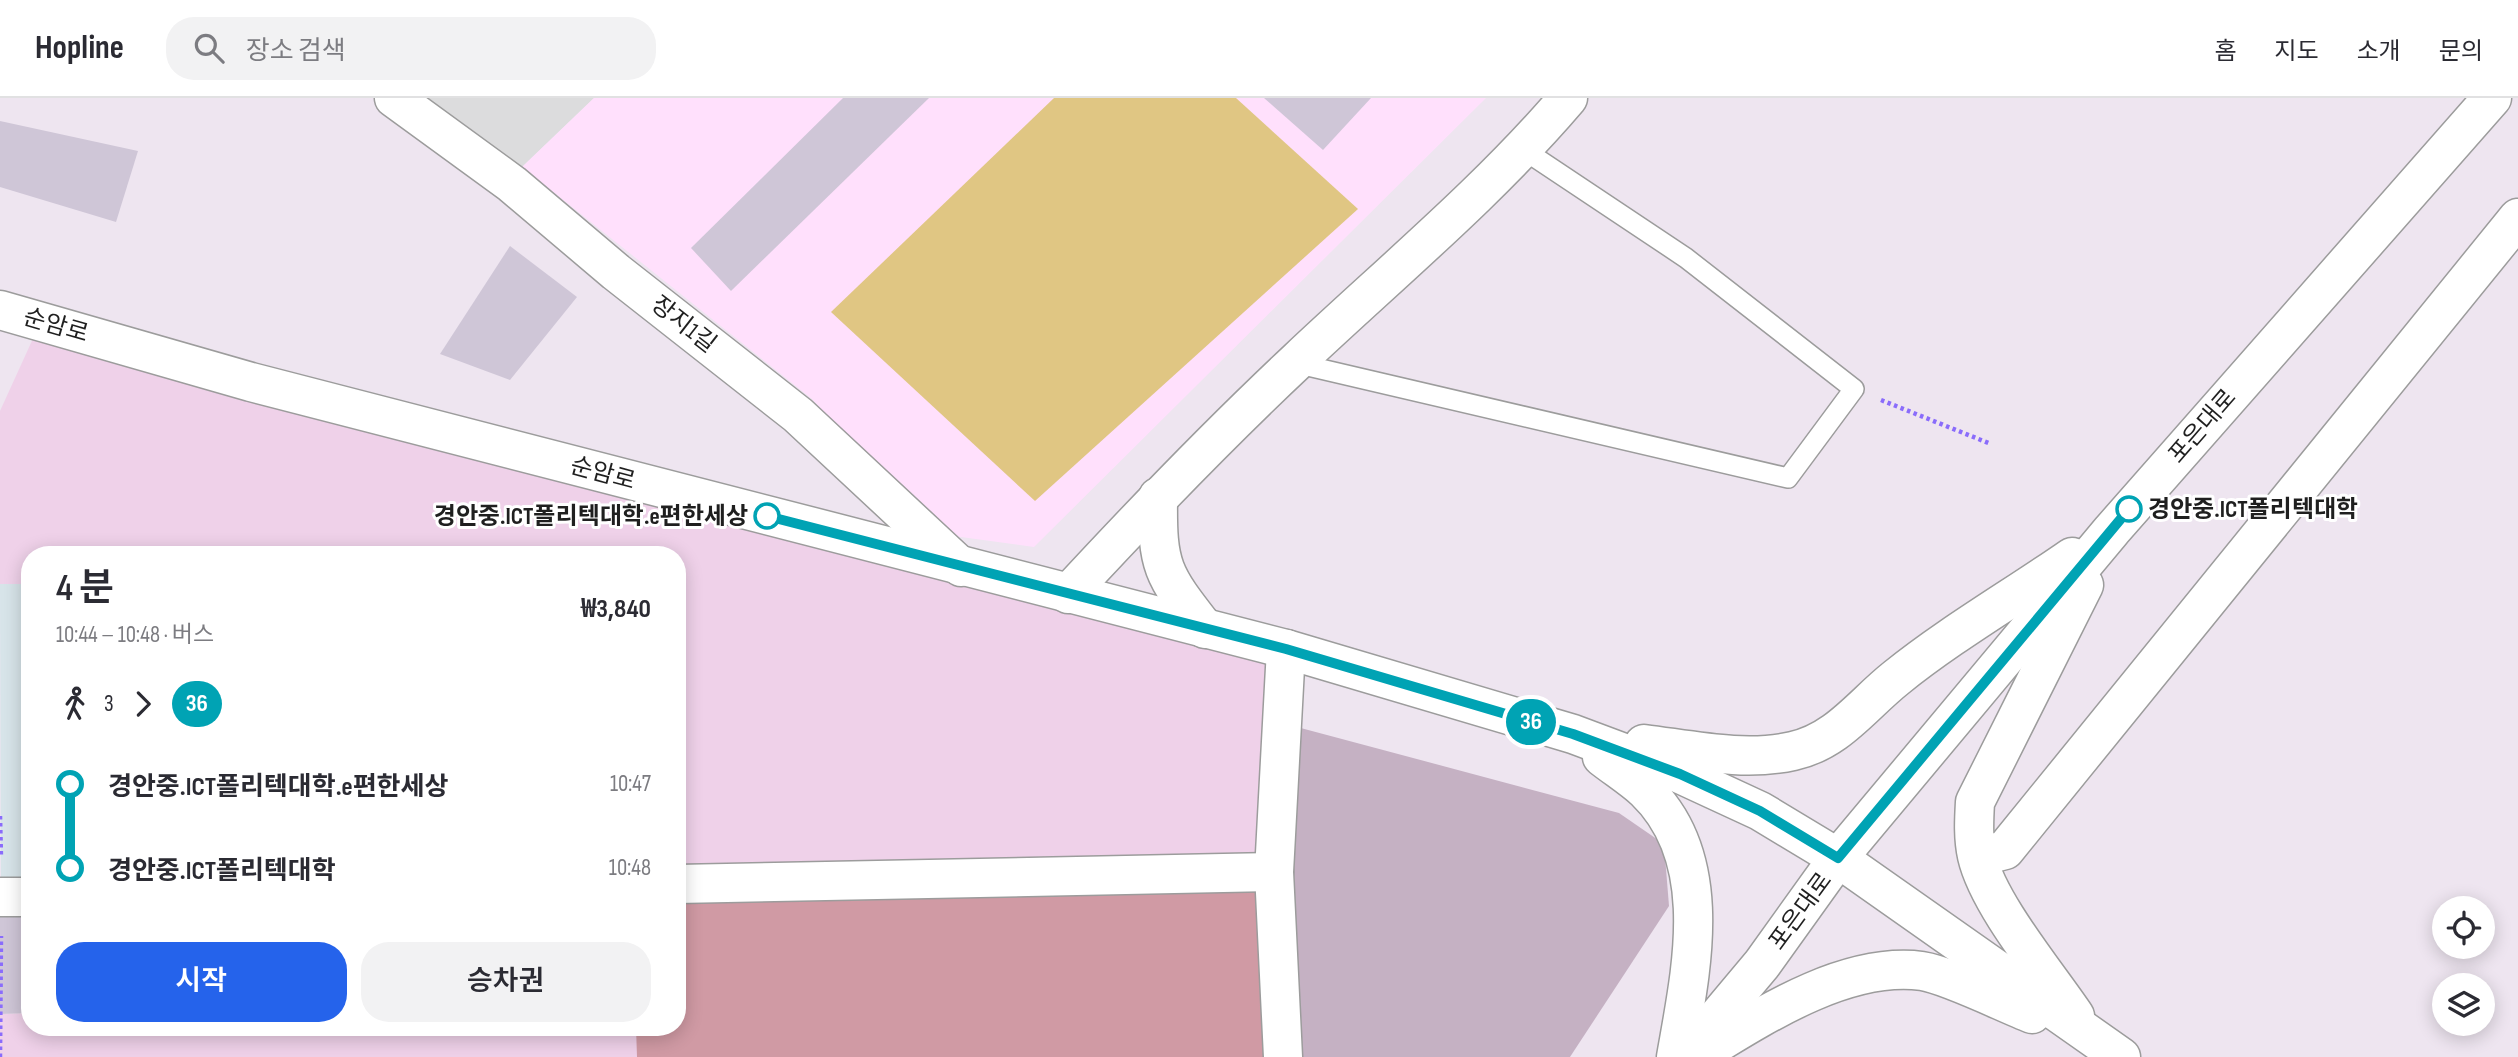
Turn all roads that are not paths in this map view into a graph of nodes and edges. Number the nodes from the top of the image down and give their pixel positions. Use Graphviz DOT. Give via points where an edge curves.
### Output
graph roads {
  1 [pos="394,98"];
  2 [pos="1568,98"];
  3 [pos="2492,98"];
  4 [pos="1524,150"];
  5 [pos="2518,218"];
  6 [pos="0,310"];
  7 [pos="1295,363"];
  8 [pos="1158,496"];
  9 [pos="2112,530"];
  10 [pos="961,567"];
  11 [pos="1068,594"];
  12 [pos="1205,629"];
  13 [pos="1286,649"];
  14 [pos="1573,734"];
  15 [pos="1978,857"];
  16 [pos="1838,858"];
  17 [pos="1274,872"];
  18 [pos="686,884"];
  19 [pos="2089,1036"];
  20 [pos="1283,1057"];
  21 [pos="1676,1057"];
  22 [pos="1684,1057"];
  23 [pos="1695,1057"];
  24 [pos="2121,1057"];
  1 -- 10 [label="street, 장지1길" via="512,184 799,415"];
  2 -- 4 [label="street"];
  3 -- 9 [label="street, 포은대로"];
  4 -- 7 [label="street"];
  4 -- 7 [label="lane" via="1686,258 1854,389 1788,478"];
  5 -- 15 [label="street" via="2005,850"];
  6 -- 10 [label="street, 순암로" via="251,382"];
  7 -- 8 [label="street"];
  8 -- 11 [label="street"];
  8 -- 12 [label="street" via="1157,545 1168,582"];
  9 -- 14 [label="street" via="1895,678 1826,740 1761,756"];
  9 -- 15 [label="street" via="1975,802"];
  9 -- 16 [label="street, 포은대로"];
  10 -- 11 [label="street, 순암로"];
  11 -- 12 [label="street, 순암로"];
  12 -- 13 [label="street, 순암로"];
  13 -- 14 [label="street, 순암로"];
  13 -- 17 [label="street"];
  14 -- 16 [label="street, 순암로" via="1737,800"];
  14 -- 21 [label="street" via="1646,792 1684,852 1693,919"];
  15 -- 19 [label="street" via="1999,902"];
  16 -- 19 [label="street, 순암로"];
  16 -- 22 [label="street, 포은대로" via="1762,964"];
  17 -- 18 [label="street"];
  17 -- 20 [label="street"];
  19 -- 23 [label="street" via="1924,971 1890,970 1856,975 1813,993 1752,1022"];
  19 -- 24 [label="street"];
}
